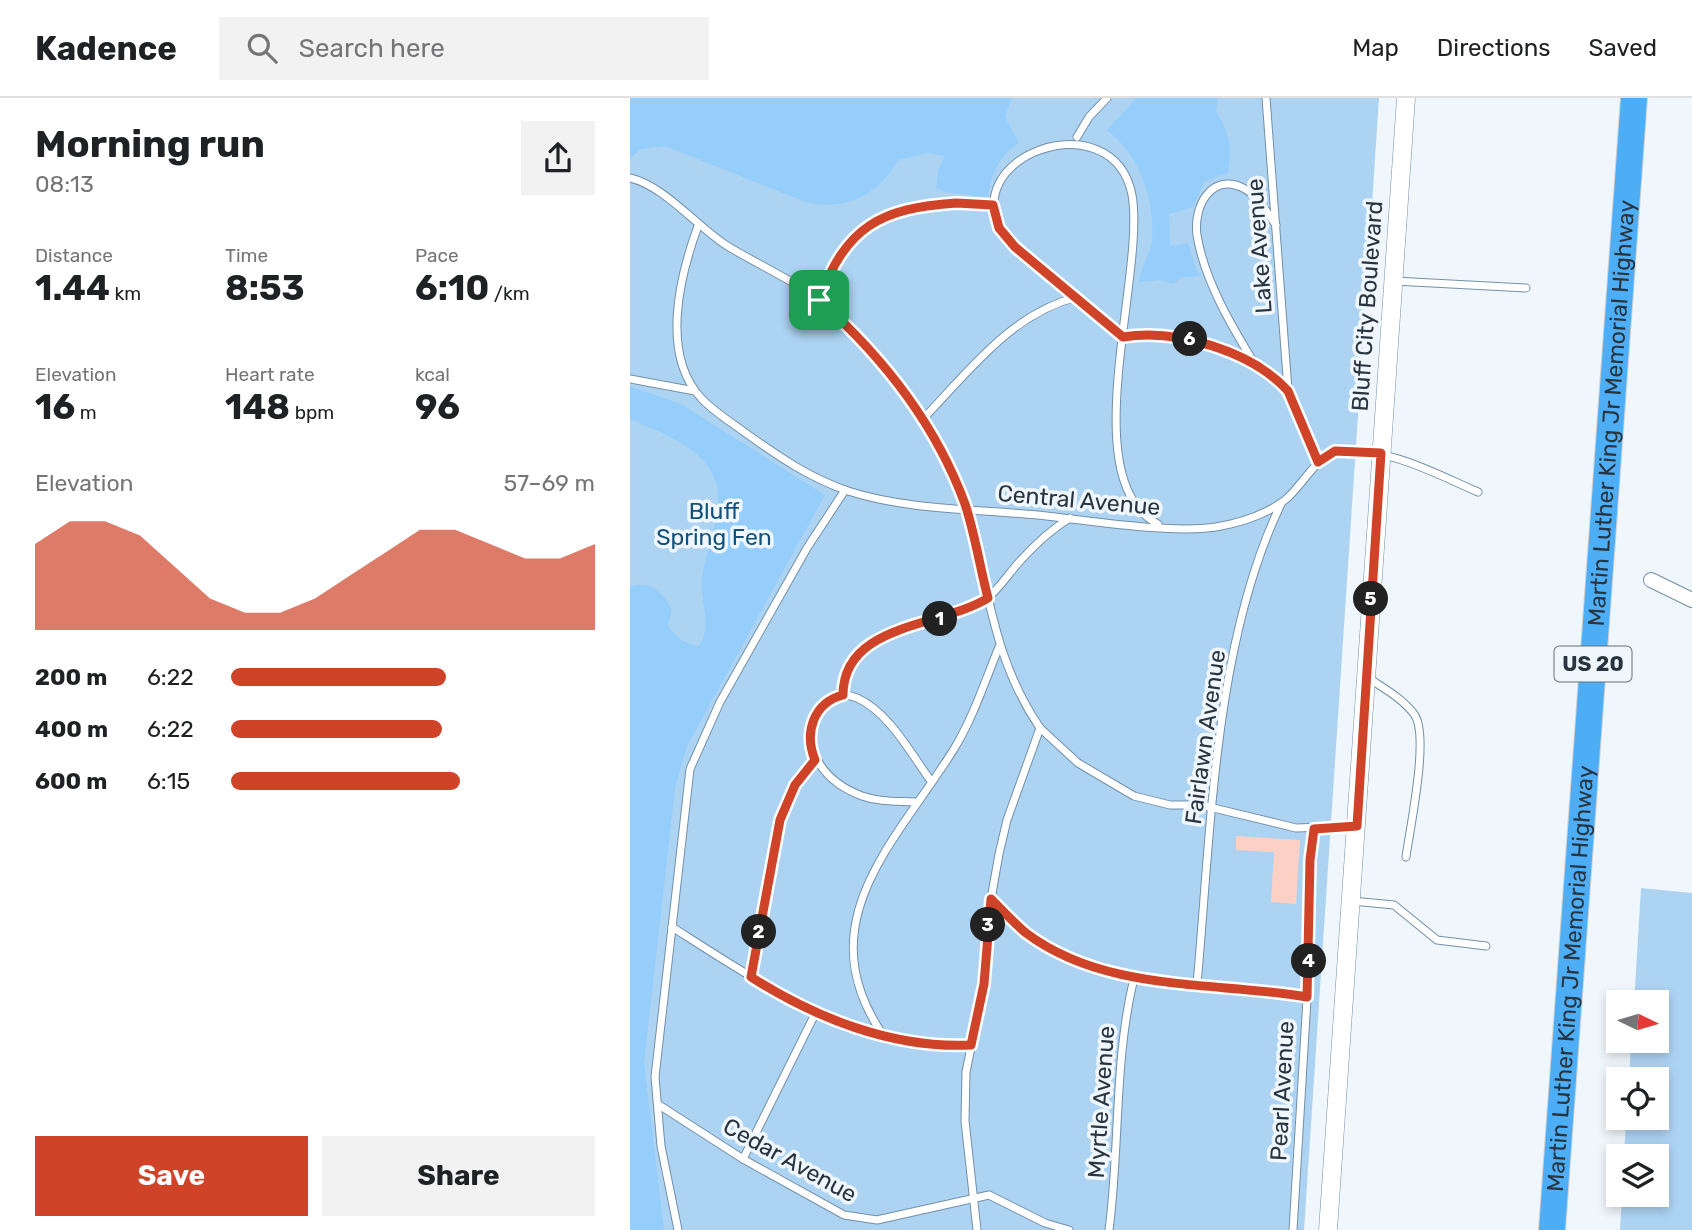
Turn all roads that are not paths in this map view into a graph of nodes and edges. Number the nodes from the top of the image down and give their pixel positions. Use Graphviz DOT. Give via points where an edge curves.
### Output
graph roads {
  1 [pos="1107,98"];
  2 [pos="1266,98"];
  3 [pos="1406,98"];
  4 [pos="1616,98"];
  5 [pos="1634,98"];
  6 [pos="1077,137"];
  7 [pos="630,178"];
  8 [pos="993,205"];
  9 [pos="698,226"];
  10 [pos="1277,226"];
  11 [pos="1393,281"];
  12 [pos="1526,288"];
  13 [pos="1077,297"];
  14 [pos="819,300"];
  15 [pos="1123,337"];
  16 [pos="1257,367"];
  17 [pos="630,379"];
  18 [pos="695,391"];
  19 [pos="1288,391"];
  20 [pos="924,418"];
  21 [pos="1381,453"];
  22 [pos="1318,462"];
  23 [pos="845,490"];
  24 [pos="1478,492"];
  25 [pos="1282,502"];
  26 [pos="966,508"];
  27 [pos="1070,518"];
  28 [pos="1162,527"];
  29 [pos="1651,580"];
  30 [pos="988,598"];
  31 [pos="1692,600"];
  32 [pos="999,647"];
  33 [pos="1366,677"];
  34 [pos="843,695"];
  35 [pos="1040,728"];
  36 [pos="815,760"];
  37 [pos="931,781"];
  38 [pos="915,802"];
  39 [pos="1213,808"];
  40 [pos="1357,826"];
  41 [pos="1314,829"];
  42 [pos="1406,857"];
  43 [pos="991,899"];
  44 [pos="1352,901"];
  45 [pos="672,927"];
  46 [pos="1486,946"];
  47 [pos="751,977"];
  48 [pos="1134,978"];
  49 [pos="1197,984"];
  50 [pos="1307,997"];
  51 [pos="816,1012"];
  52 [pos="883,1035"];
  53 [pos="971,1045"];
  54 [pos="659,1105"];
  55 [pos="743,1159"];
  56 [pos="974,1196"];
  57 [pos="678,1230"];
  58 [pos="977,1230"];
  59 [pos="1069,1230"];
  60 [pos="1109,1230"];
  61 [pos="1293,1230"];
  62 [pos="1328,1230"];
  63 [pos="1538,1230"];
  64 [pos="1552,1230"];
  1 -- 6 [label="lane"];
  2 -- 10 [label="lane, Lake Avenue"];
  3 -- 11 [label="street, Bluff City Boulevard"];
  4 -- 63 [label="highway, Martin Luther King Jr Memorial Highway / US 20"];
  5 -- 64 [label="highway, Martin Luther King Jr Memorial Highway / US 20"];
  6 -- 8 [label="lane" via="1044,141 1022,152 999,181"];
  6 -- 15 [label="lane" via="1098,142 1116,155 1132,193 1135,244"];
  7 -- 9 [label="lane" via="650,185"];
  8 -- 13 [label="lane" via="1006,238"];
  8 -- 14 [label="lane" via="937,204 877,219 841,256"];
  9 -- 14 [label="lane"];
  9 -- 18 [label="lane" via="681,275 677,309 681,355"];
  10 -- 16 [label="lane" via="1256,197 1241,187 1215,188 1201,199 1198,208 1197,232 1206,265"];
  10 -- 19 [label="lane, Lake Avenue"];
  11 -- 12 [label="lane"];
  11 -- 21 [label="street, Bluff City Boulevard"];
  13 -- 15 [label="lane"];
  13 -- 20 [label="lane" via="1020,323"];
  14 -- 20 [label="lane" via="862,341"];
  15 -- 16 [label="lane" via="1167,334 1210,346"];
  15 -- 28 [label="lane" via="1115,419 1117,460 1132,499"];
  16 -- 19 [label="lane"];
  17 -- 18 [label="lane"];
  18 -- 23 [label="lane, Central Avenue" via="711,408 791,465"];
  19 -- 22 [label="lane"];
  20 -- 26 [label="lane"];
  21 -- 22 [label="lane" via="1335,451"];
  21 -- 24 [label="lane"];
  21 -- 33 [label="street, Bluff City Boulevard"];
  22 -- 25 [label="lane, Central Avenue"];
  23 -- 26 [label="lane, Central Avenue" via="891,501"];
  23 -- 45 [label="lane" via="807,548 694,755 686,789"];
  25 -- 28 [label="lane, Central Avenue" via="1252,518 1217,527"];
  25 -- 39 [label="lane, Fairlawn Avenue" via="1240,630"];
  26 -- 27 [label="lane, Central Avenue"];
  26 -- 30 [label="lane"];
  27 -- 28 [label="lane, Central Avenue"];
  27 -- 30 [label="lane" via="1048,532"];
  29 -- 31 [label="street"];
  30 -- 32 [label="lane"];
  30 -- 34 [label="lane" via="955,615 881,636 849,669"];
  32 -- 35 [label="lane"];
  32 -- 37 [label="lane" via="965,728"];
  33 -- 40 [label="street, Bluff City Boulevard"];
  33 -- 42 [label="lane" via="1404,703 1416,716 1422,735"];
  34 -- 36 [label="lane" via="826,703 813,719 810,739"];
  34 -- 37 [label="lane" via="859,699 878,713"];
  35 -- 39 [label="lane" via="1078,763 1134,796"];
  35 -- 43 [label="lane" via="1007,820"];
  36 -- 38 [label="lane" via="837,783 864,797"];
  36 -- 47 [label="lane" via="795,785 780,820"];
  37 -- 38 [label="lane"];
  38 -- 52 [label="lane" via="866,890 852,932 859,990"];
  39 -- 41 [label="lane" via="1278,826"];
  39 -- 49 [label="lane, Fairlawn Avenue"];
  40 -- 41 [label="lane"];
  40 -- 44 [label="street, Bluff City Boulevard"];
  41 -- 50 [label="lane, Pearl Avenue"];
  43 -- 48 [label="lane" via="1024,931 1051,948"];
  43 -- 53 [label="lane" via="984,984"];
  44 -- 46 [label="lane" via="1394,905 1437,940"];
  44 -- 62 [label="street, Bluff City Boulevard"];
  45 -- 47 [label="lane"];
  45 -- 54 [label="lane" via="655,1059"];
  47 -- 51 [label="lane"];
  48 -- 49 [label="lane"];
  48 -- 60 [label="lane, Myrtle Avenue" via="1122,1051"];
  49 -- 50 [label="lane"];
  50 -- 61 [label="lane, Pearl Avenue"];
  51 -- 52 [label="lane"];
  51 -- 55 [label="lane"];
  52 -- 53 [label="lane" via="928,1045"];
  53 -- 56 [label="lane" via="965,1121"];
  54 -- 55 [label="lane, Cedar Avenue"];
  54 -- 57 [label="lane" via="661,1146"];
  55 -- 56 [label="lane, Cedar Avenue" via="832,1209 867,1221"];
  56 -- 58 [label="lane"];
  56 -- 59 [label="lane, Cedar Avenue" via="997,1198"];
}
